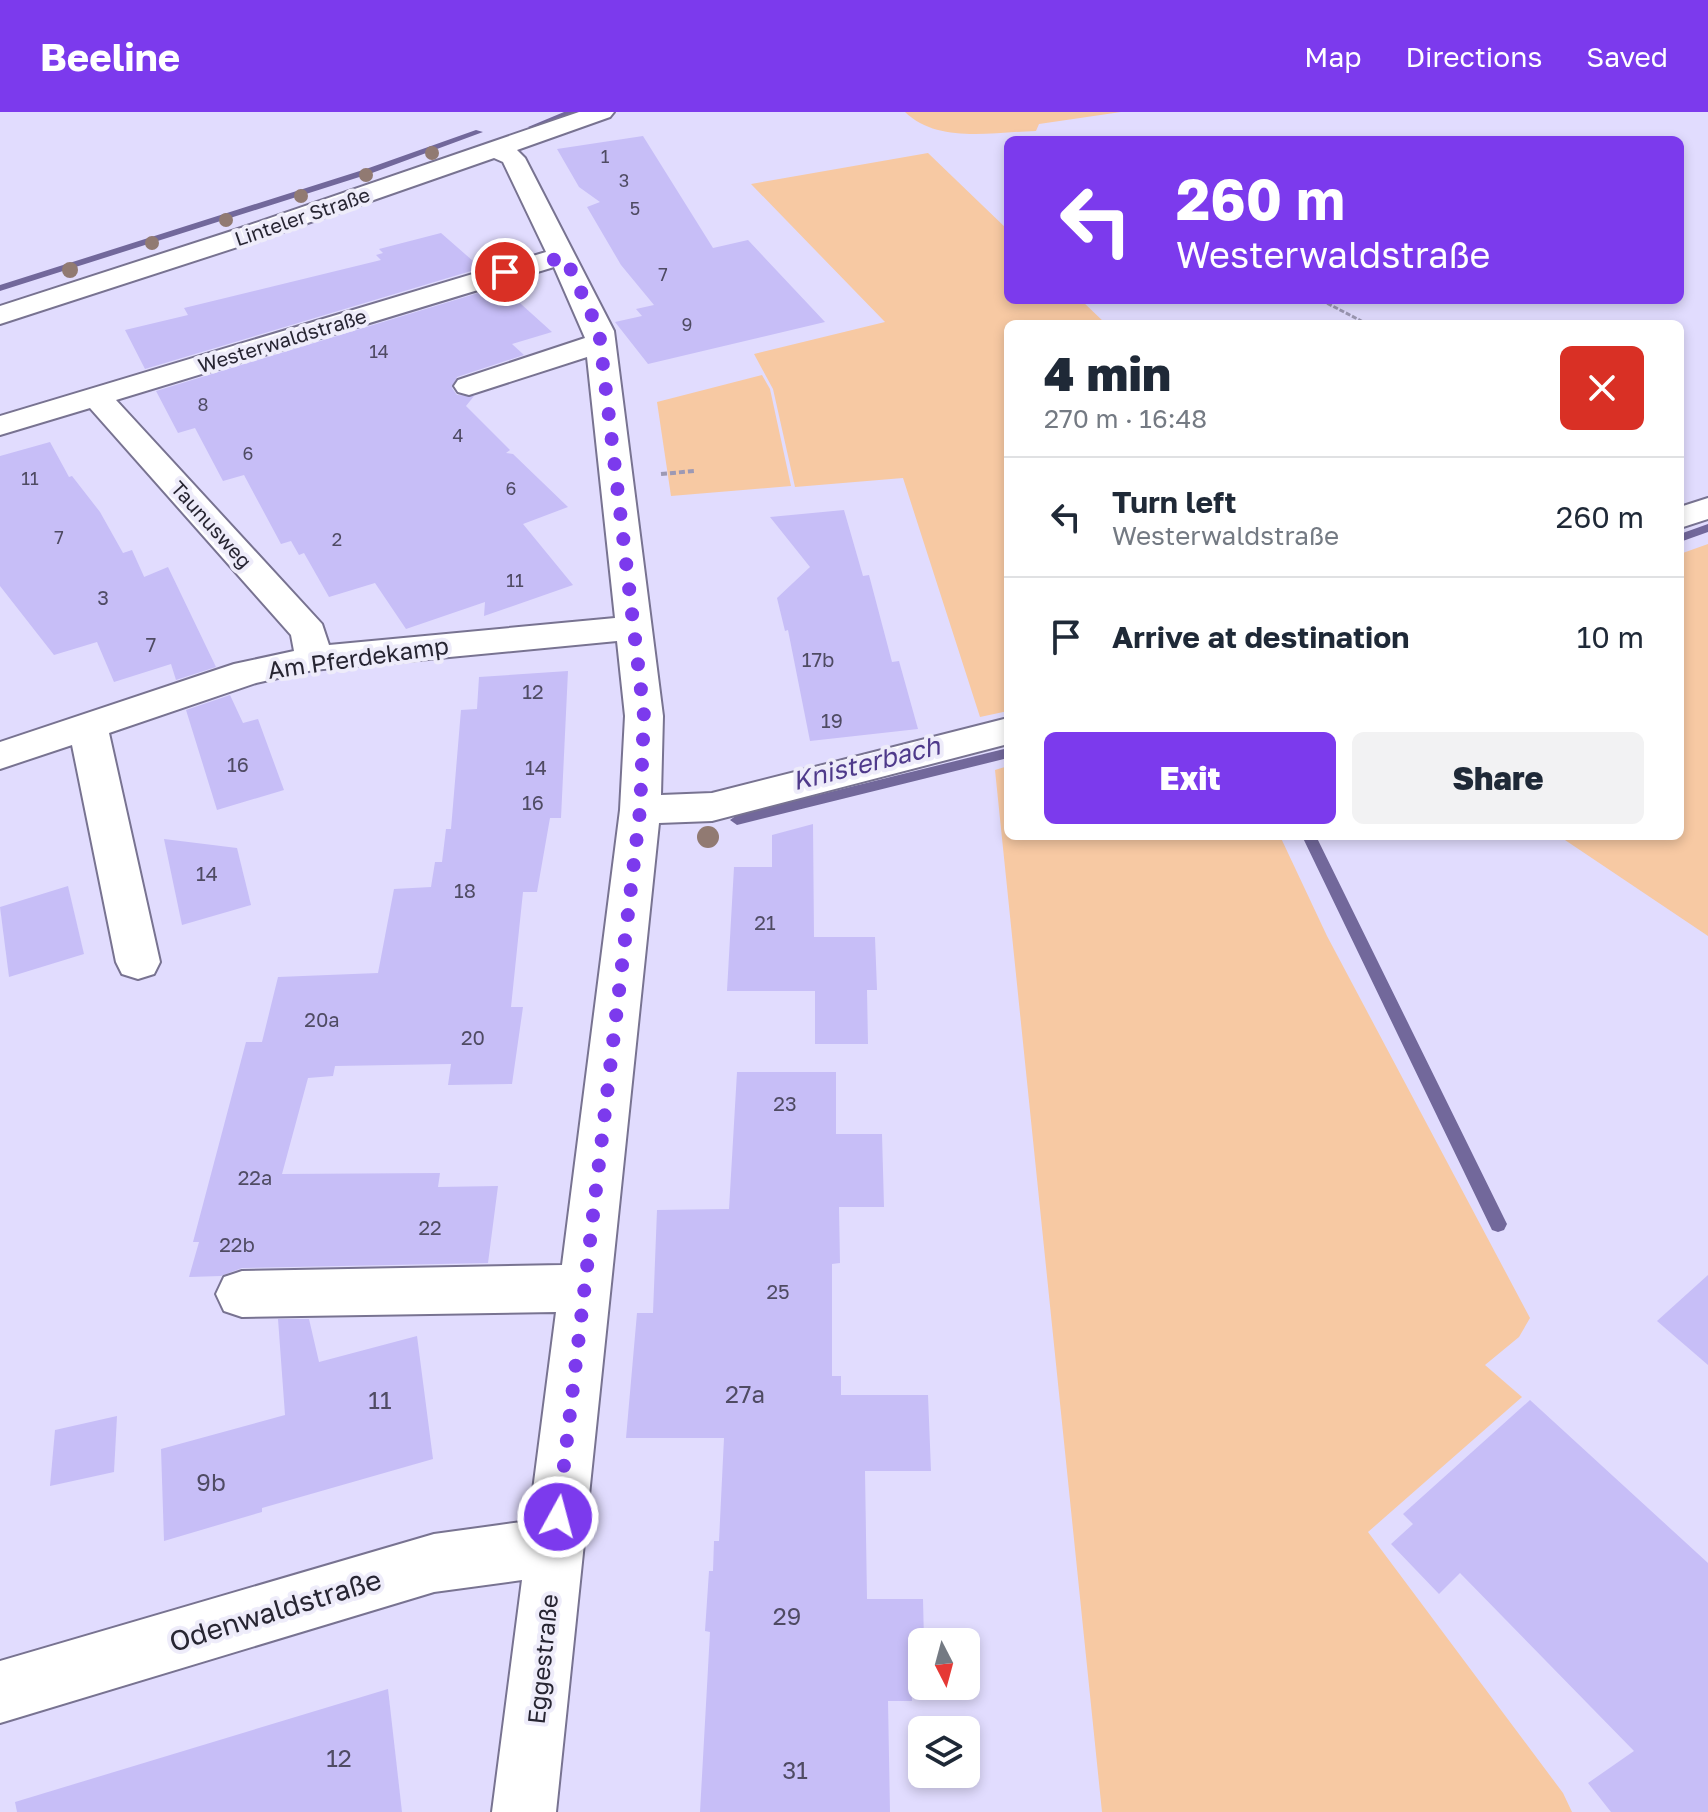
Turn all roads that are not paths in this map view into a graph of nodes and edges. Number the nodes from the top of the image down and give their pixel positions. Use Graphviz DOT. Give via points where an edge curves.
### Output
graph roads {
  1 [pos="602,112"];
  2 [pos="499,150"];
  3 [pos="565,257"];
  4 [pos="0,315"];
  5 [pos="600,343"];
  6 [pos="469,386"];
  7 [pos="96,397"];
  8 [pos="0,426"];
  9 [pos="1708,508"];
  10 [pos="1684,517"];
  11 [pos="633,628"];
  12 [pos="313,658"];
  13 [pos="88,727"];
  14 [pos="1004,732"];
  15 [pos="0,756"];
  16 [pos="640,810"];
  17 [pos="138,962"];
  18 [pos="585,1288"];
  19 [pos="242,1294"];
  20 [pos="554,1546"];
  21 [pos="0,1692"];
  22 [pos="524,1812"];
  1 -- 2 [label="street, Linteler Straße"];
  2 -- 3 [label="street, Eggestraße" via="513,158"];
  2 -- 4 [label="street, Linteler Straße"];
  3 -- 5 [label="street, Eggestraße"];
  3 -- 7 [label="street, Westerwaldstraße"];
  5 -- 6 [label="street"];
  5 -- 11 [label="street, Eggestraße"];
  7 -- 8 [label="street, Westerwaldstraße"];
  7 -- 12 [label="street, Taunusweg" via="309,632"];
  9 -- 10 [label="street"];
  11 -- 12 [label="street, Am Pferdekamp"];
  11 -- 16 [label="street, Eggestraße" via="644,716"];
  12 -- 13 [label="street, Am Pferdekamp" via="247,673"];
  13 -- 15 [label="street, Am Pferdekamp"];
  13 -- 17 [label="street"];
  14 -- 16 [label="street" via="712,807"];
  16 -- 18 [label="street, Eggestraße"];
  18 -- 19 [label="street"];
  18 -- 20 [label="street, Eggestraße"];
  20 -- 21 [label="street, Odenwaldstraße" via="434,1563"];
  20 -- 22 [label="street, Eggestraße"];
}
